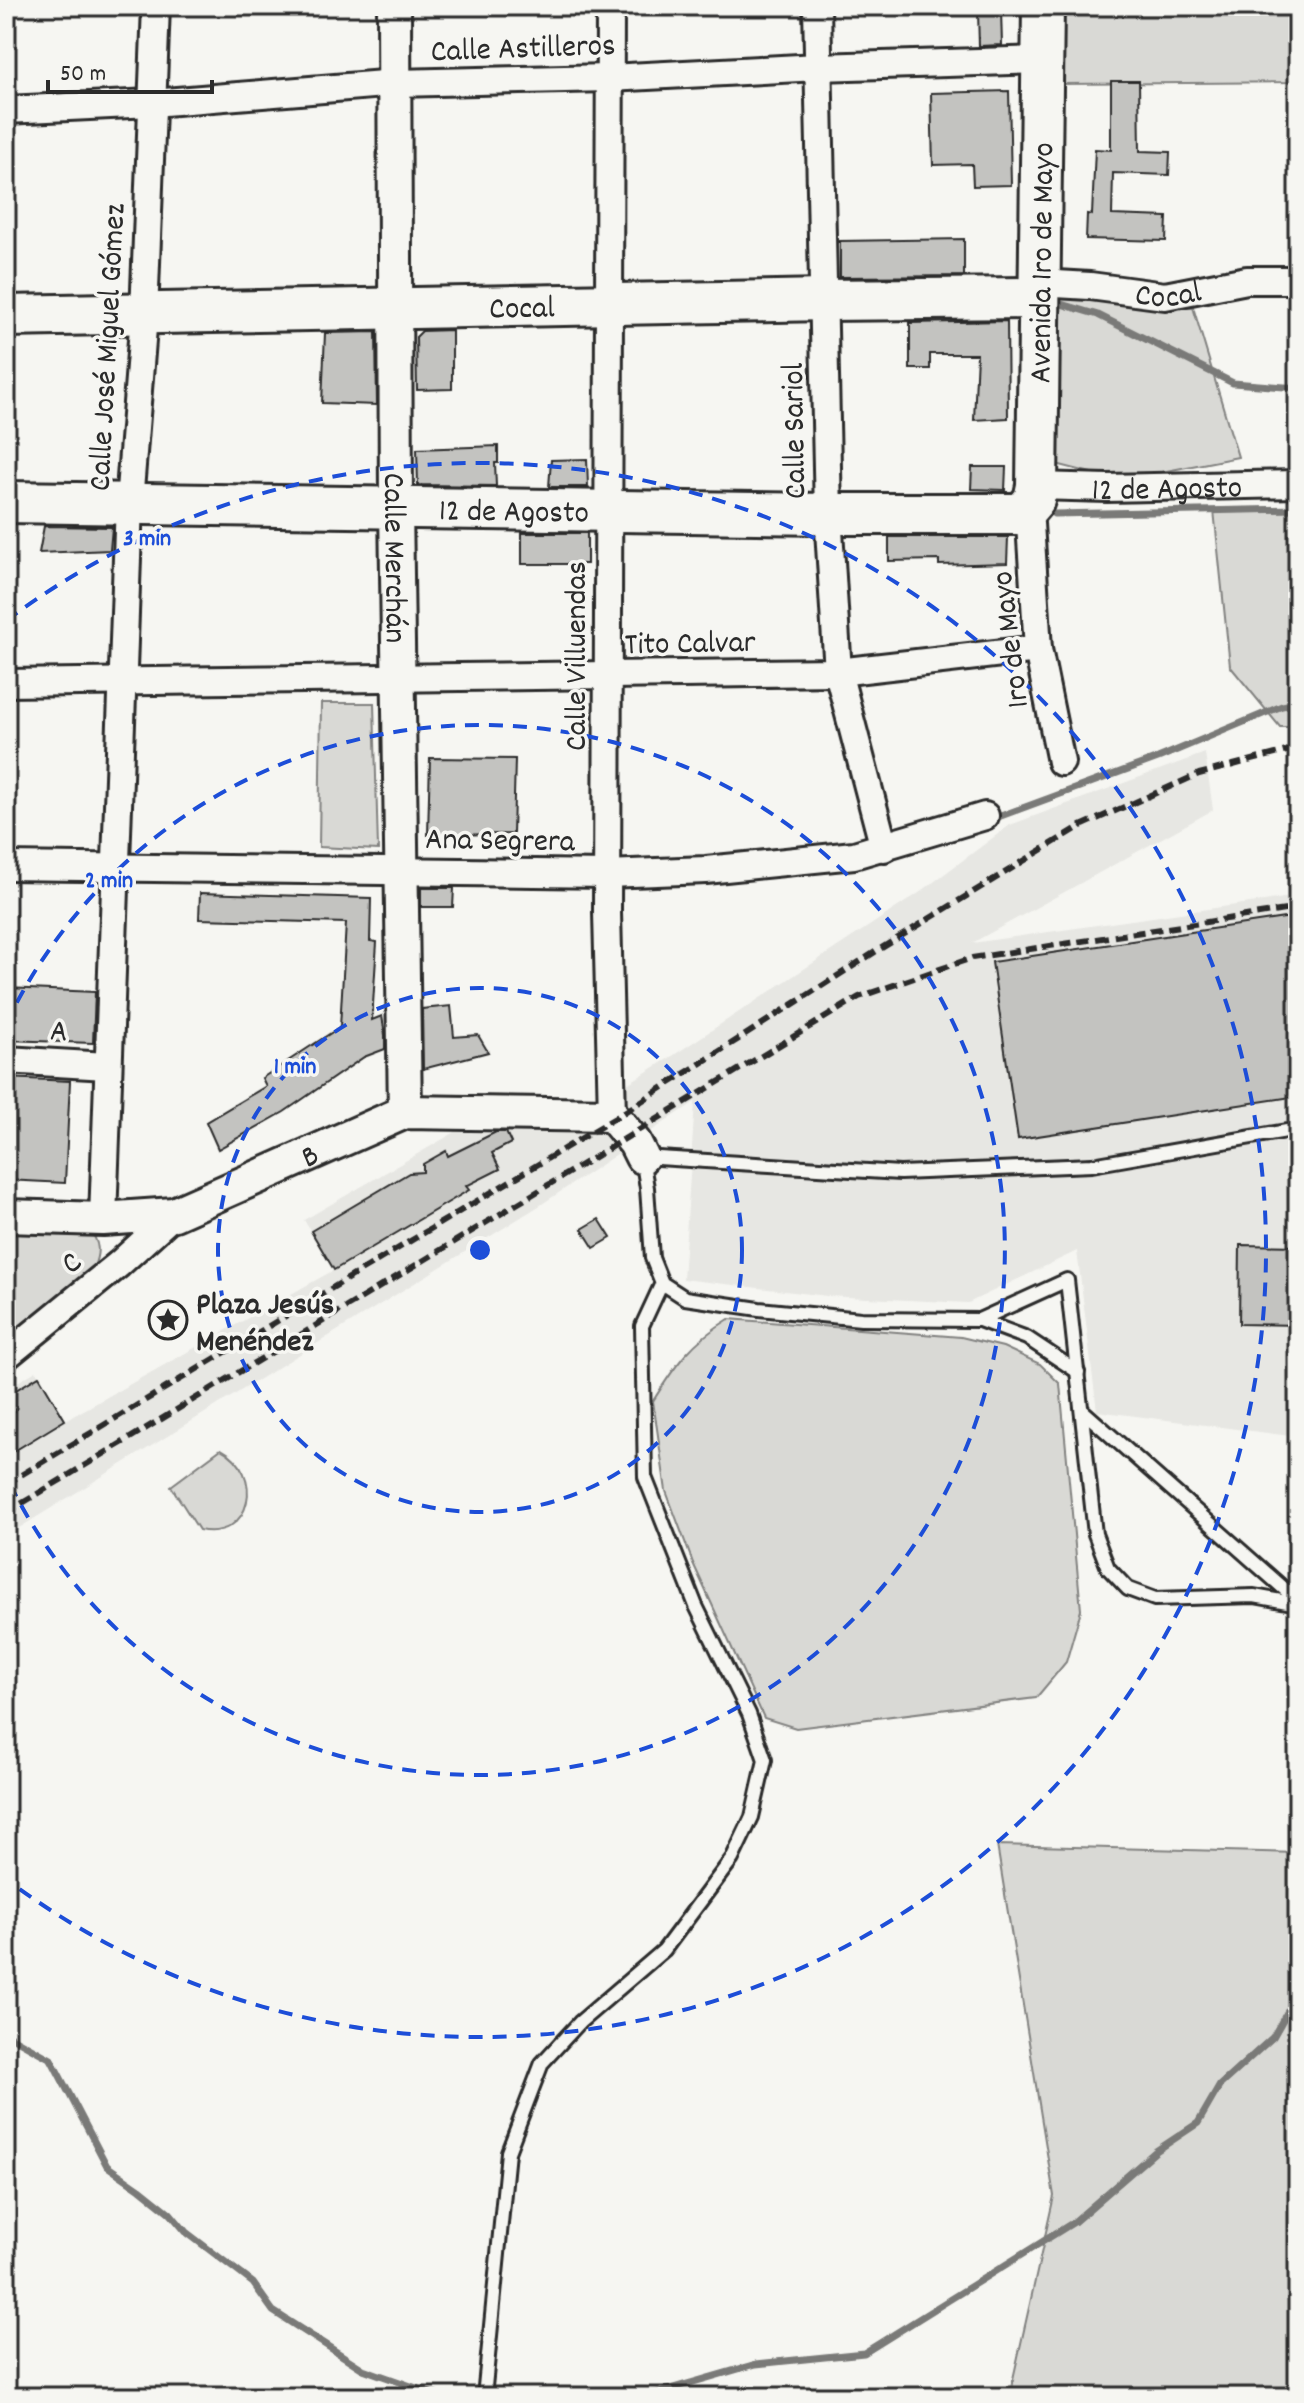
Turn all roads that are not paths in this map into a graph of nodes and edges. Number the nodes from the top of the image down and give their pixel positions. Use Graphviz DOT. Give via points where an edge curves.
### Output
graph roads {
  1 [pos="156,6"];
  2 [pos="394,6"];
  3 [pos="610,6"];
  4 [pos="817,6"];
  5 [pos="1043,6"];
  6 [pos="1042,60"];
  7 [pos="818,67"];
  8 [pos="609,78"];
  9 [pos="396,83"];
  10 [pos="152,103"];
  11 [pos="6,110"];
  12 [pos="1298,280"];
  13 [pos="1038,291"];
  14 [pos="824,300"];
  15 [pos="610,306"];
  16 [pos="395,308"];
  17 [pos="144,315"];
  18 [pos="6,316"];
  19 [pos="1298,484"];
  20 [pos="6,502"];
  21 [pos="129,503"];
  22 [pos="1029,503"];
  23 [pos="396,507"];
  24 [pos="609,510"];
  25 [pos="828,514"];
  26 [pos="1038,649"];
  27 [pos="838,672"];
  28 [pos="608,677"];
  29 [pos="399,680"];
  30 [pos="6,683"];
  31 [pos="122,683"];
  32 [pos="1061,762"];
  33 [pos="985,816"];
  34 [pos="884,848"];
  35 [pos="6,866"];
  36 [pos="114,866"];
  37 [pos="401,870"];
  38 [pos="607,874"];
  39 [pos="6,1060"];
  40 [pos="107,1066"];
  41 [pos="405,1112"];
  42 [pos="614,1116"];
  43 [pos="1298,1129"];
  44 [pos="642,1157"];
  45 [pos="174,1214"];
  46 [pos="6,1216"];
  47 [pos="103,1219"];
  48 [pos="662,1283"];
  49 [pos="979,1320"];
  50 [pos="6,1356"];
  51 [pos="1078,1372"];
  52 [pos="1083,1411"];
  53 [pos="1298,1603"];
  54 [pos="484,2397"];
  1 -- 10 [label="street, Calle José Miguel Gómez"];
  2 -- 9 [label="street, Calle Merchán"];
  3 -- 8 [label="street, Calle Villuendas"];
  4 -- 7 [label="street, Calle Sariol"];
  5 -- 6 [label="main road, Avenida 1ro de Mayo"];
  6 -- 7 [label="street, Calle Astilleros"];
  6 -- 13 [label="main road, Avenida 1ro de Mayo"];
  7 -- 8 [label="street, Calle Astilleros"];
  7 -- 14 [label="street, Calle Sariol"];
  8 -- 9 [label="street, Calle Astilleros"];
  8 -- 15 [label="street, Calle Villuendas"];
  9 -- 10 [label="street, Calle Astilleros"];
  9 -- 16 [label="street, Calle Merchán"];
  10 -- 11 [label="street, Calle Astilleros"];
  10 -- 17 [label="street, Calle José Miguel Gómez"];
  12 -- 13 [label="street, Cocal" via="1247,280 1165,296 1090,286"];
  13 -- 14 [label="main road, Cocal"];
  13 -- 22 [label="main road, Avenida 1ro de Mayo"];
  14 -- 15 [label="main road, Cocal"];
  14 -- 25 [label="street, Calle Sariol"];
  15 -- 16 [label="main road, Cocal"];
  15 -- 24 [label="street, Calle Villuendas"];
  16 -- 17 [label="main road, Cocal"];
  16 -- 23 [label="street, Calle Merchán"];
  17 -- 18 [label="main road, Cocal"];
  17 -- 21 [label="street, Calle José Miguel Gómez"];
  19 -- 22 [label="street, 12 de Agosto" via="1107,488"];
  20 -- 21 [label="main road, 12 de Agosto"];
  21 -- 23 [label="main road, 12 de Agosto"];
  21 -- 31 [label="street, Calle José Miguel Gómez"];
  22 -- 25 [label="main road, 12 de Agosto"];
  22 -- 26 [label="street, 1ro de Mayo"];
  23 -- 24 [label="main road, 12 de Agosto"];
  23 -- 29 [label="street, Calle Merchán"];
  24 -- 25 [label="main road, 12 de Agosto"];
  24 -- 28 [label="street, Calle Villuendas"];
  25 -- 27 [label="street, Calle Sariol"];
  26 -- 27 [label="street, Tito Calvar"];
  26 -- 32 [label="street, 1ro de Mayo"];
  27 -- 28 [label="street, Tito Calvar"];
  27 -- 34 [label="street, Calle Sariol"];
  28 -- 29 [label="street, Tito Calvar"];
  28 -- 38 [label="street, Calle Villuendas"];
  29 -- 31 [label="street, Tito Calvar"];
  29 -- 37 [label="street, Calle Merchán"];
  30 -- 31 [label="street, Tito Calvar"];
  31 -- 36 [label="street, Calle José Miguel Gómez"];
  33 -- 34 [label="street, Ana Segrera"];
  34 -- 38 [label="street, Ana Segrera" via="706,870"];
  35 -- 36 [label="street, Ana Segrera"];
  36 -- 37 [label="street, Ana Segrera"];
  36 -- 40 [label="street, Calle José Miguel Gómez"];
  37 -- 38 [label="street, Ana Segrera"];
  37 -- 41 [label="street, Calle Merchán"];
  38 -- 42 [label="street, Calle Villuendas"];
  39 -- 40 [label="street, A"];
  40 -- 47 [label="street, Calle José Miguel Gómez"];
  41 -- 42 [label="street, B"];
  41 -- 45 [label="street, B"];
  42 -- 44 [label="street"];
  43 -- 44 [label="lane" via="1092,1165 915,1173"];
  44 -- 48 [label="lane" via="652,1258"];
  45 -- 47 [label="street, B"];
  45 -- 50 [label="street, C"];
  46 -- 47 [label="street, B"];
  48 -- 49 [label="lane" via="685,1298 759,1309 861,1319"];
  48 -- 54 [label="lane" via="642,1326 645,1477 765,1760 752,1817 732,1859 664,1950 580,2022 542,2063 508,2152"];
  49 -- 51 [label="lane" via="1027,1338"];
  49 -- 51 [label="lane" via="1067,1280"];
  51 -- 52 [label="lane"];
  52 -- 53 [label="lane"];
  52 -- 53 [label="lane" via="1095,1534 1108,1568 1128,1589 1155,1599 1254,1596"];
}
